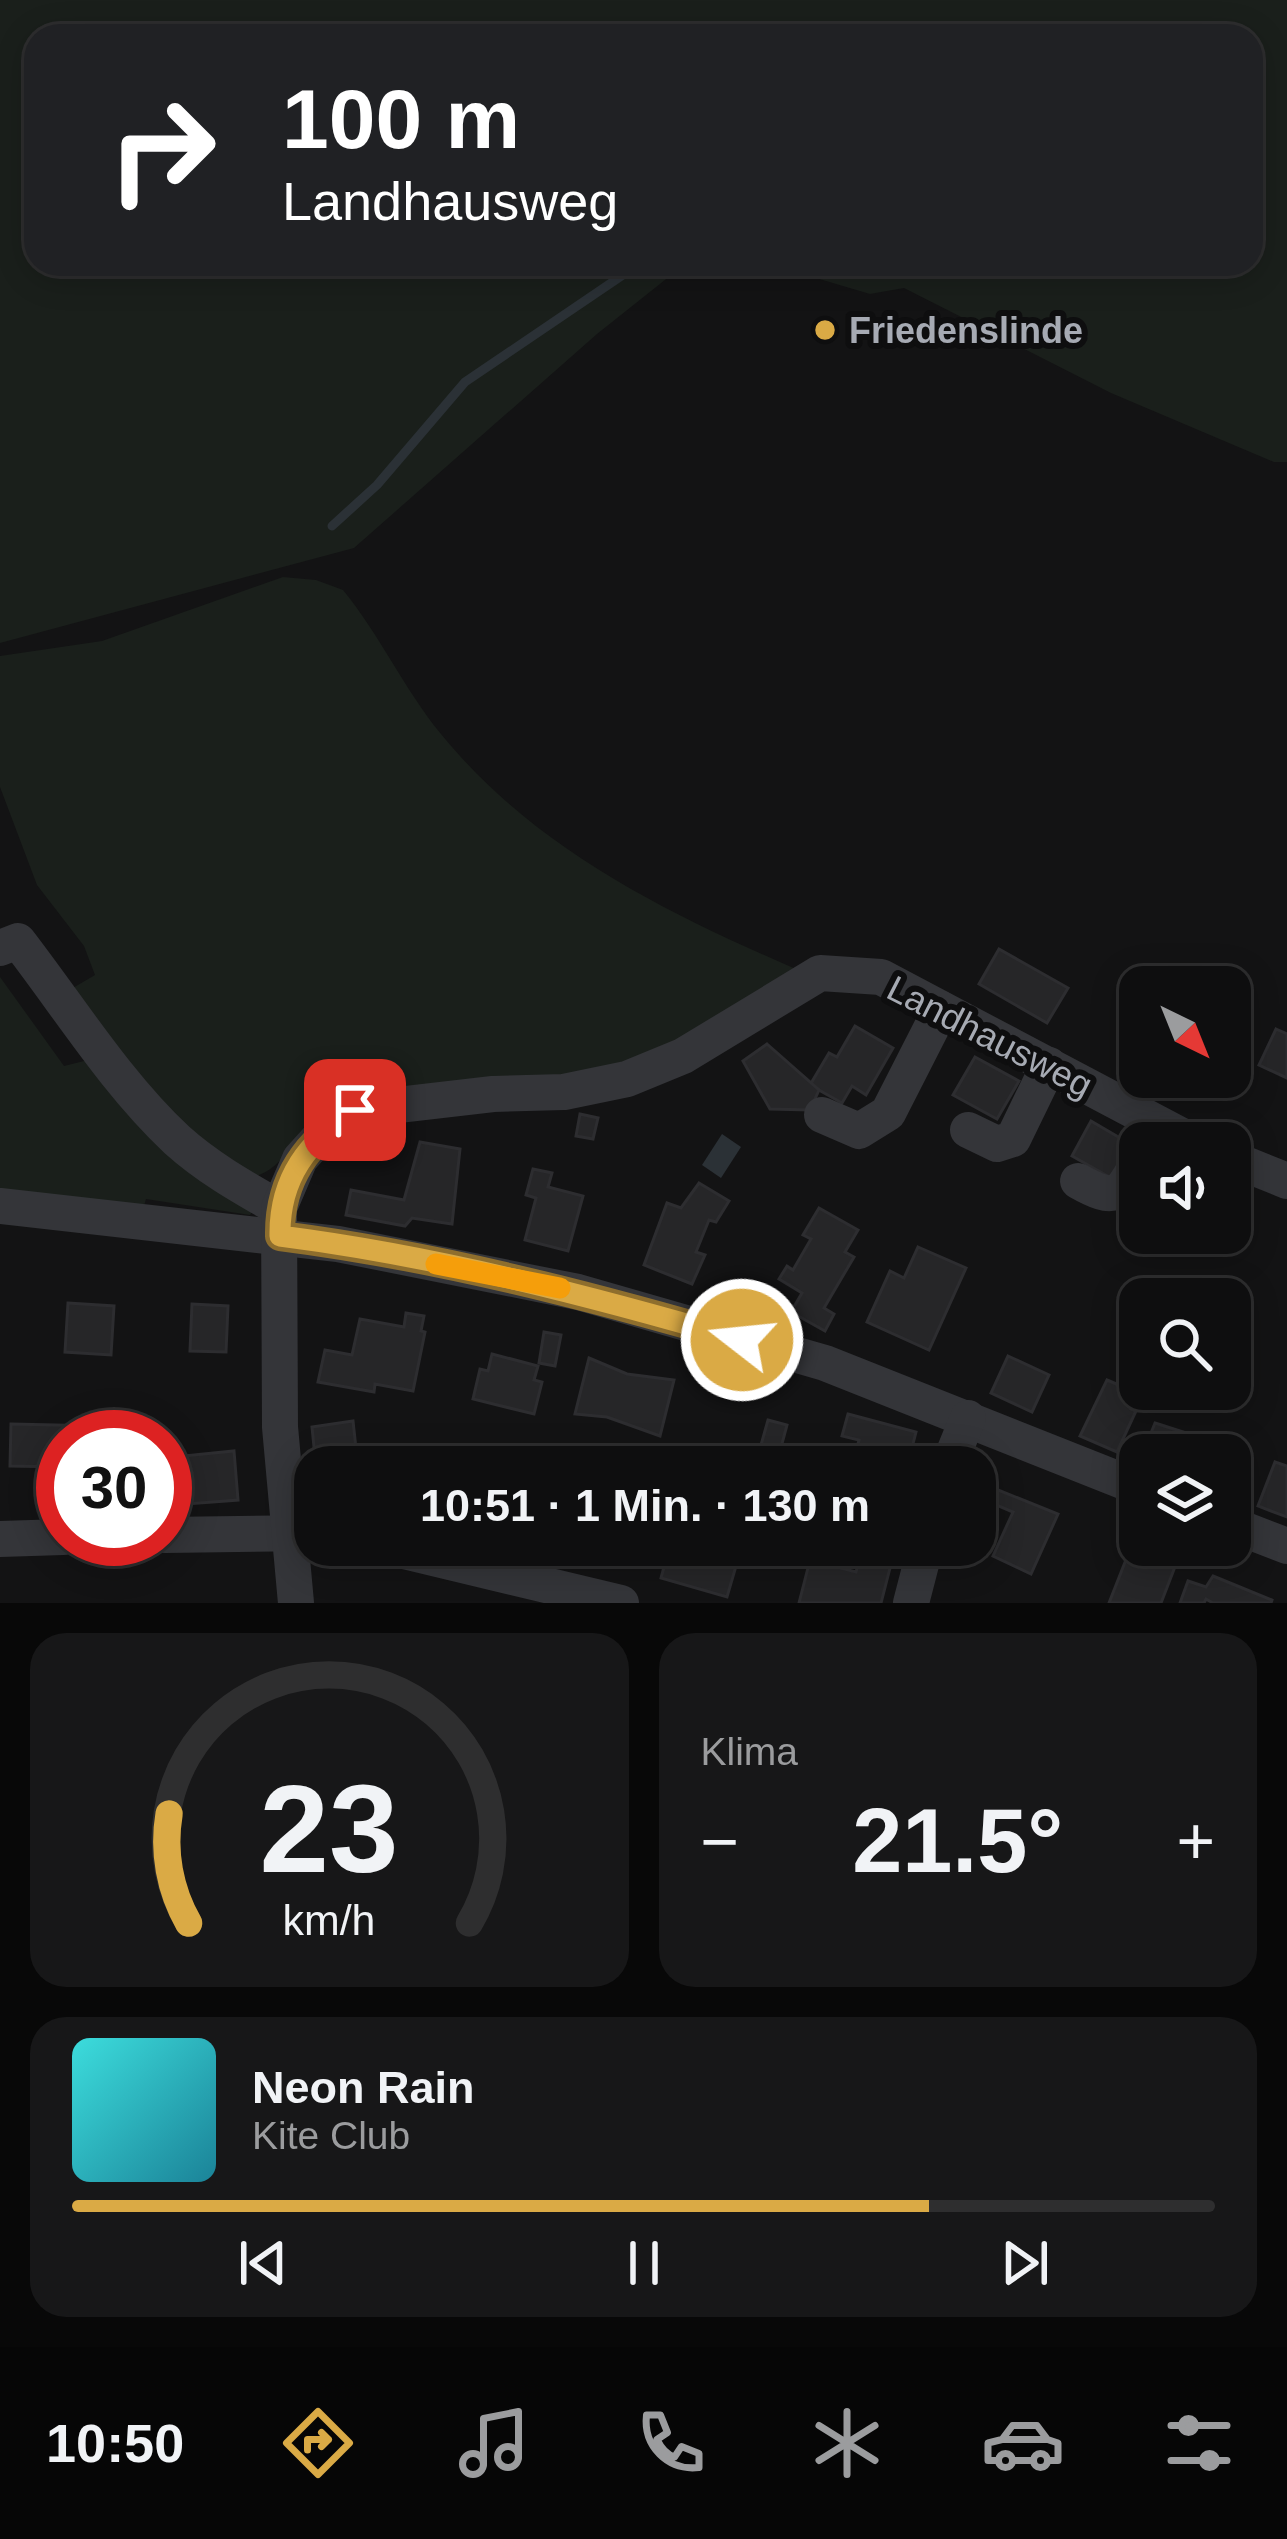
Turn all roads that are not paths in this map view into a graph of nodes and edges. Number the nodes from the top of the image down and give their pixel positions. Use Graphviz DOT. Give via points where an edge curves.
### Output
graph roads {
  1 [pos="0,948"];
  2 [pos="941,1009"];
  3 [pos="1049,1065"];
  4 [pos="822,1115"];
  5 [pos="1136,1122"];
  6 [pos="968,1130"];
  7 [pos="1251,1166"];
  8 [pos="1078,1181"];
  9 [pos="1287,1181"];
  10 [pos="1119,1191"];
  11 [pos="0,1206"];
  12 [pos="280,1222"];
  13 [pos="968,1418"];
  14 [pos="957,1446"];
  15 [pos="1119,1479"];
  16 [pos="294,1494"];
  17 [pos="1251,1532"];
  18 [pos="294,1533"];
  19 [pos="192,1535"];
  20 [pos="36,1537"];
  21 [pos="0,1538"];
  22 [pos="1287,1546"];
  23 [pos="299,1566"];
  24 [pos="467,1566"];
  25 [pos="921,1566"];
  26 [pos="296,1603"];
  27 [pos="621,1603"];
  28 [pos="911,1603"];
  1 -- 12 [label="street" via="18,941 131,1090 178,1140"];
  2 -- 3 [label="street, Landhausweg"];
  2 -- 4 [label="street" via="888,1113 859,1131"];
  2 -- 12 [label="street, Landhausweg" via="881,977 820,973 683,1057 627,1079 355,1110 300,1159"];
  3 -- 5 [label="street, Landhausweg"];
  3 -- 6 [label="street" via="1013,1139 997,1144"];
  7 -- 9 [label="street"];
  8 -- 10 [label="street" via="1100,1194"];
  11 -- 12 [label="street"];
  12 -- 13 [label="street" via="338,1244 578,1292 825,1363"];
  12 -- 16 [label="street" via="280,1427"];
  13 -- 14 [label="street"];
  13 -- 15 [label="street"];
  17 -- 22 [label="street"];
  18 -- 19 [label="street"];
  20 -- 21 [label="street"];
  23 -- 26 [label="street"];
  24 -- 27 [label="street"];
  25 -- 28 [label="street"];
}
